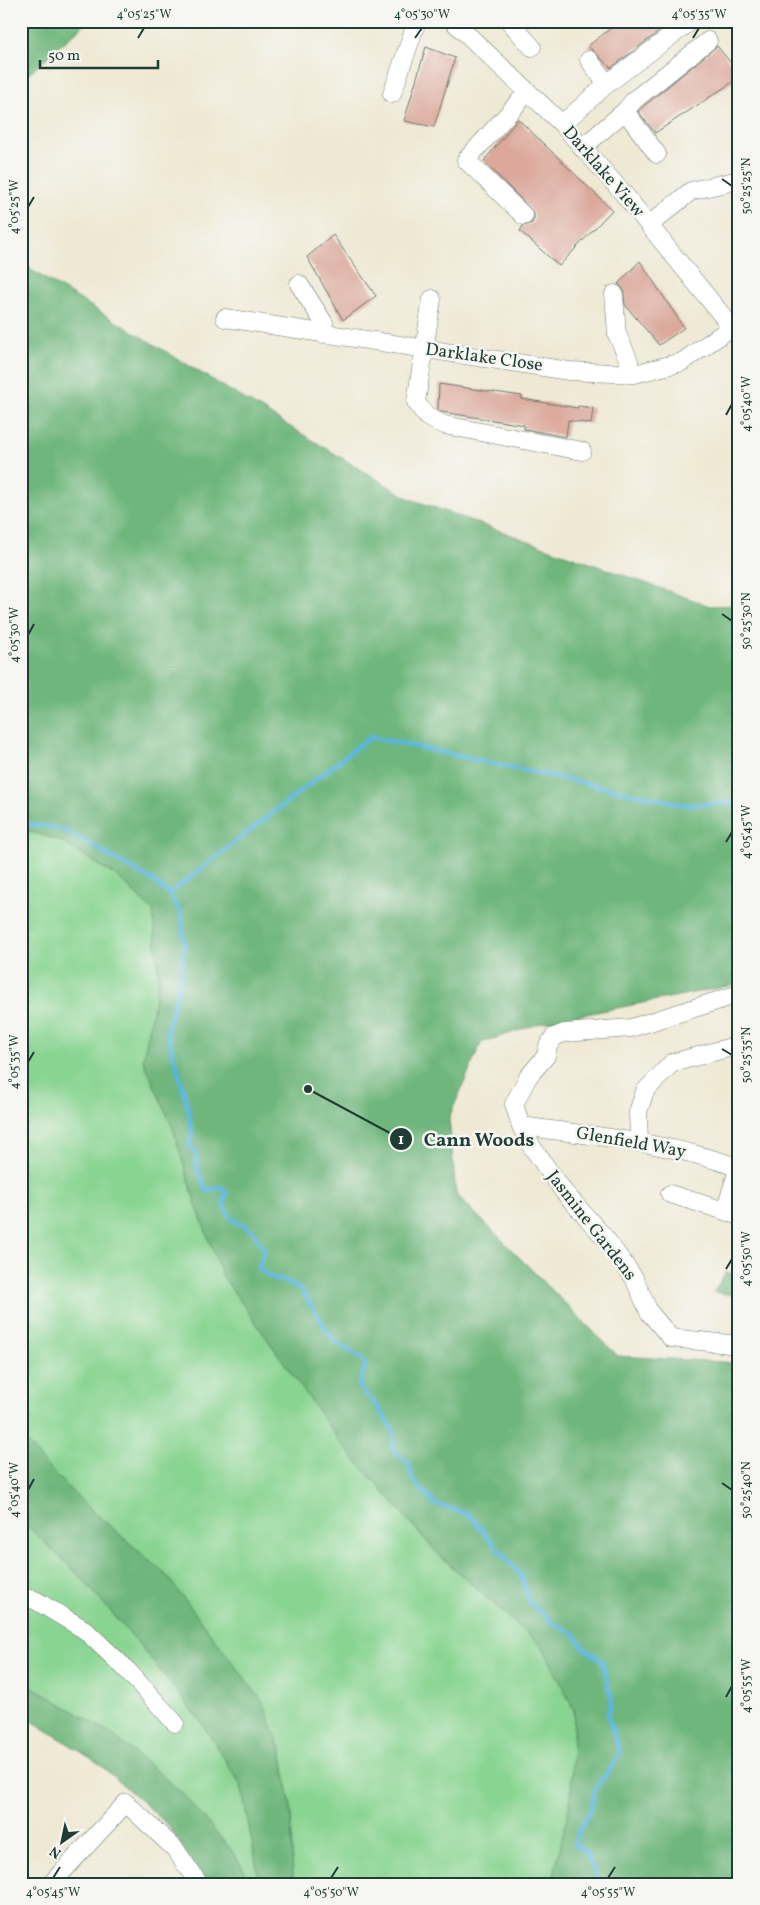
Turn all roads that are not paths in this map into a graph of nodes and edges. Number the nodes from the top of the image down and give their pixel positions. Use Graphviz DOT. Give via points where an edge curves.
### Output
graph roads {
  1 [pos="417,21"];
  2 [pos="454,21"];
  3 [pos="509,21"];
  4 [pos="691,21"];
  5 [pos="708,41"];
  6 [pos="532,47"];
  7 [pos="589,60"];
  8 [pos="607,84"];
  9 [pos="528,92"];
  10 [pos="392,94"];
  11 [pos="625,110"];
  12 [pos="562,124"];
  13 [pos="582,148"];
  14 [pos="657,154"];
  15 [pos="739,180"];
  16 [pos="524,216"];
  17 [pos="649,225"];
  18 [pos="300,284"];
  19 [pos="614,294"];
  20 [pos="432,299"];
  21 [pos="225,318"];
  22 [pos="735,331"];
  23 [pos="323,334"];
  24 [pos="423,350"];
  25 [pos="628,374"];
  26 [pos="582,451"];
  27 [pos="739,994"];
  28 [pos="739,1044"];
  29 [pos="521,1126"];
  30 [pos="639,1142"];
  31 [pos="739,1167"];
  32 [pos="670,1194"];
  33 [pos="732,1214"];
  34 [pos="739,1345"];
  35 [pos="21,1596"];
  36 [pos="175,1724"];
  37 [pos="51,1884"];
  38 [pos="199,1884"];
  1 -- 10 [label="street"];
  2 -- 9 [label="street, Darklake View"];
  3 -- 6 [label="street"];
  4 -- 8 [label="street"];
  5 -- 11 [label="street"];
  7 -- 8 [label="street"];
  8 -- 12 [label="street"];
  9 -- 12 [label="street, Darklake View"];
  9 -- 16 [label="street" via="466,160"];
  11 -- 13 [label="street"];
  11 -- 14 [label="street"];
  12 -- 13 [label="street, Darklake View"];
  13 -- 17 [label="street, Darklake View"];
  15 -- 17 [label="street" via="691,191"];
  17 -- 22 [label="street, Darklake View"];
  18 -- 23 [label="street" via="324,323"];
  19 -- 25 [label="street" via="617,334 629,361"];
  20 -- 24 [label="street"];
  21 -- 23 [label="street, Darklake Close"];
  22 -- 25 [label="street, Darklake Close" via="682,362"];
  23 -- 24 [label="street, Darklake Close"];
  24 -- 25 [label="street, Darklake Close" via="569,371"];
  24 -- 26 [label="street" via="416,402 427,417 444,425"];
  27 -- 29 [label="street, Jasmine Gardens" via="631,1028 564,1033 554,1037 546,1056 528,1077 514,1104"];
  28 -- 30 [label="street" via="672,1063 645,1091 638,1112"];
  29 -- 30 [label="street, Glenfield Way"];
  29 -- 34 [label="street, Jasmine Gardens" via="564,1192 606,1239 634,1278 649,1312 671,1338"];
  30 -- 31 [label="street, Glenfield Way"];
  31 -- 33 [label="street"];
  32 -- 33 [label="street"];
  35 -- 36 [label="street" via="36,1600 85,1630 128,1671"];
  37 -- 38 [label="street" via="126,1803 175,1849"];
}
